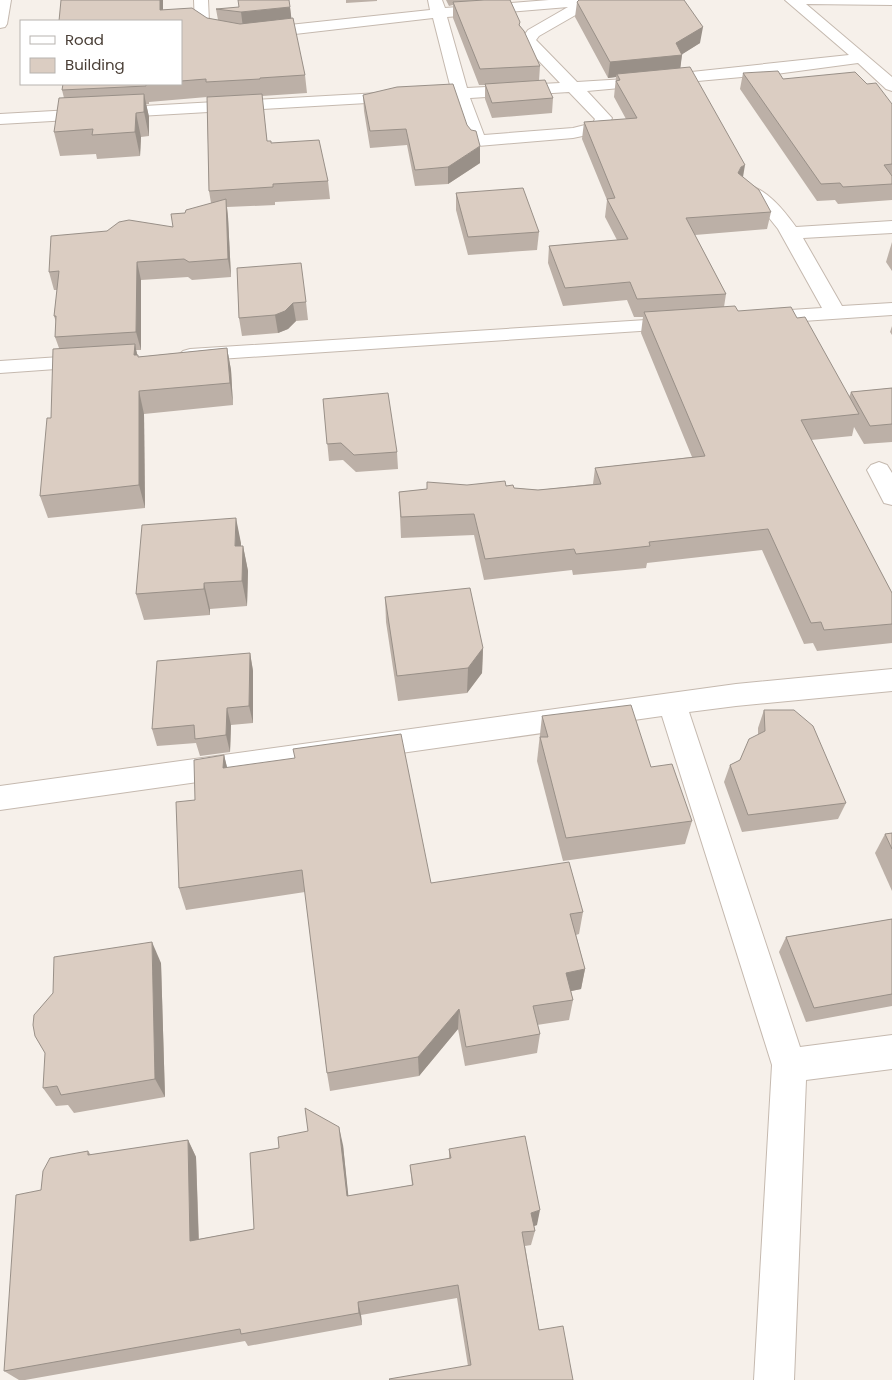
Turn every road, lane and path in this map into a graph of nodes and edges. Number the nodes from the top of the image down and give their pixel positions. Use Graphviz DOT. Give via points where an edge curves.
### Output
graph roads {
  1 [pos="4,0"];
  2 [pos="201,0"];
  3 [pos="792,0"];
  4 [pos="892,0"];
  5 [pos="594,1"];
  6 [pos="438,6"];
  7 [pos="0,24"];
  8 [pos="862,58"];
  9 [pos="892,86"];
  10 [pos="573,87"];
  11 [pos="460,92"];
  12 [pos="0,119"];
  13 [pos="745,188"];
  14 [pos="892,227"];
  15 [pos="791,233"];
  16 [pos="892,309"];
  17 [pos="836,314"];
  18 [pos="736,320"];
  19 [pos="696,322"];
  20 [pos="169,356"];
  21 [pos="109,360"];
  22 [pos="0,367"];
  23 [pos="879,470"];
  24 [pos="892,497"];
  25 [pos="892,680"];
  26 [pos="672,704"];
  27 [pos="0,798"];
  28 [pos="892,1052"];
  29 [pos="789,1064"];
  30 [pos="774,1380"];
  1 -- 7 [label="street"];
  2 -- 6 [label="street" via="202,24 215,31 243,35"];
  3 -- 4 [label="street"];
  3 -- 8 [label="street"];
  5 -- 6 [label="street"];
  5 -- 10 [label="street" via="534,33 528,41"];
  6 -- 11 [label="street"];
  8 -- 9 [label="street"];
  8 -- 10 [label="street" via="711,76"];
  10 -- 11 [label="street"];
  10 -- 11 [label="street" via="604,118 600,127 573,133 478,141"];
  11 -- 12 [label="street"];
  13 -- 15 [label="street" via="757,194"];
  14 -- 15 [label="street"];
  15 -- 17 [label="street"];
  16 -- 17 [label="street"];
  17 -- 18 [label="street"];
  19 -- 20 [label="street"];
  21 -- 22 [label="street"];
  23 -- 24 [label="street"];
  25 -- 26 [label="street"];
  26 -- 27 [label="street"];
  26 -- 29 [label="street"];
  28 -- 29 [label="street"];
  29 -- 30 [label="street"];
}
